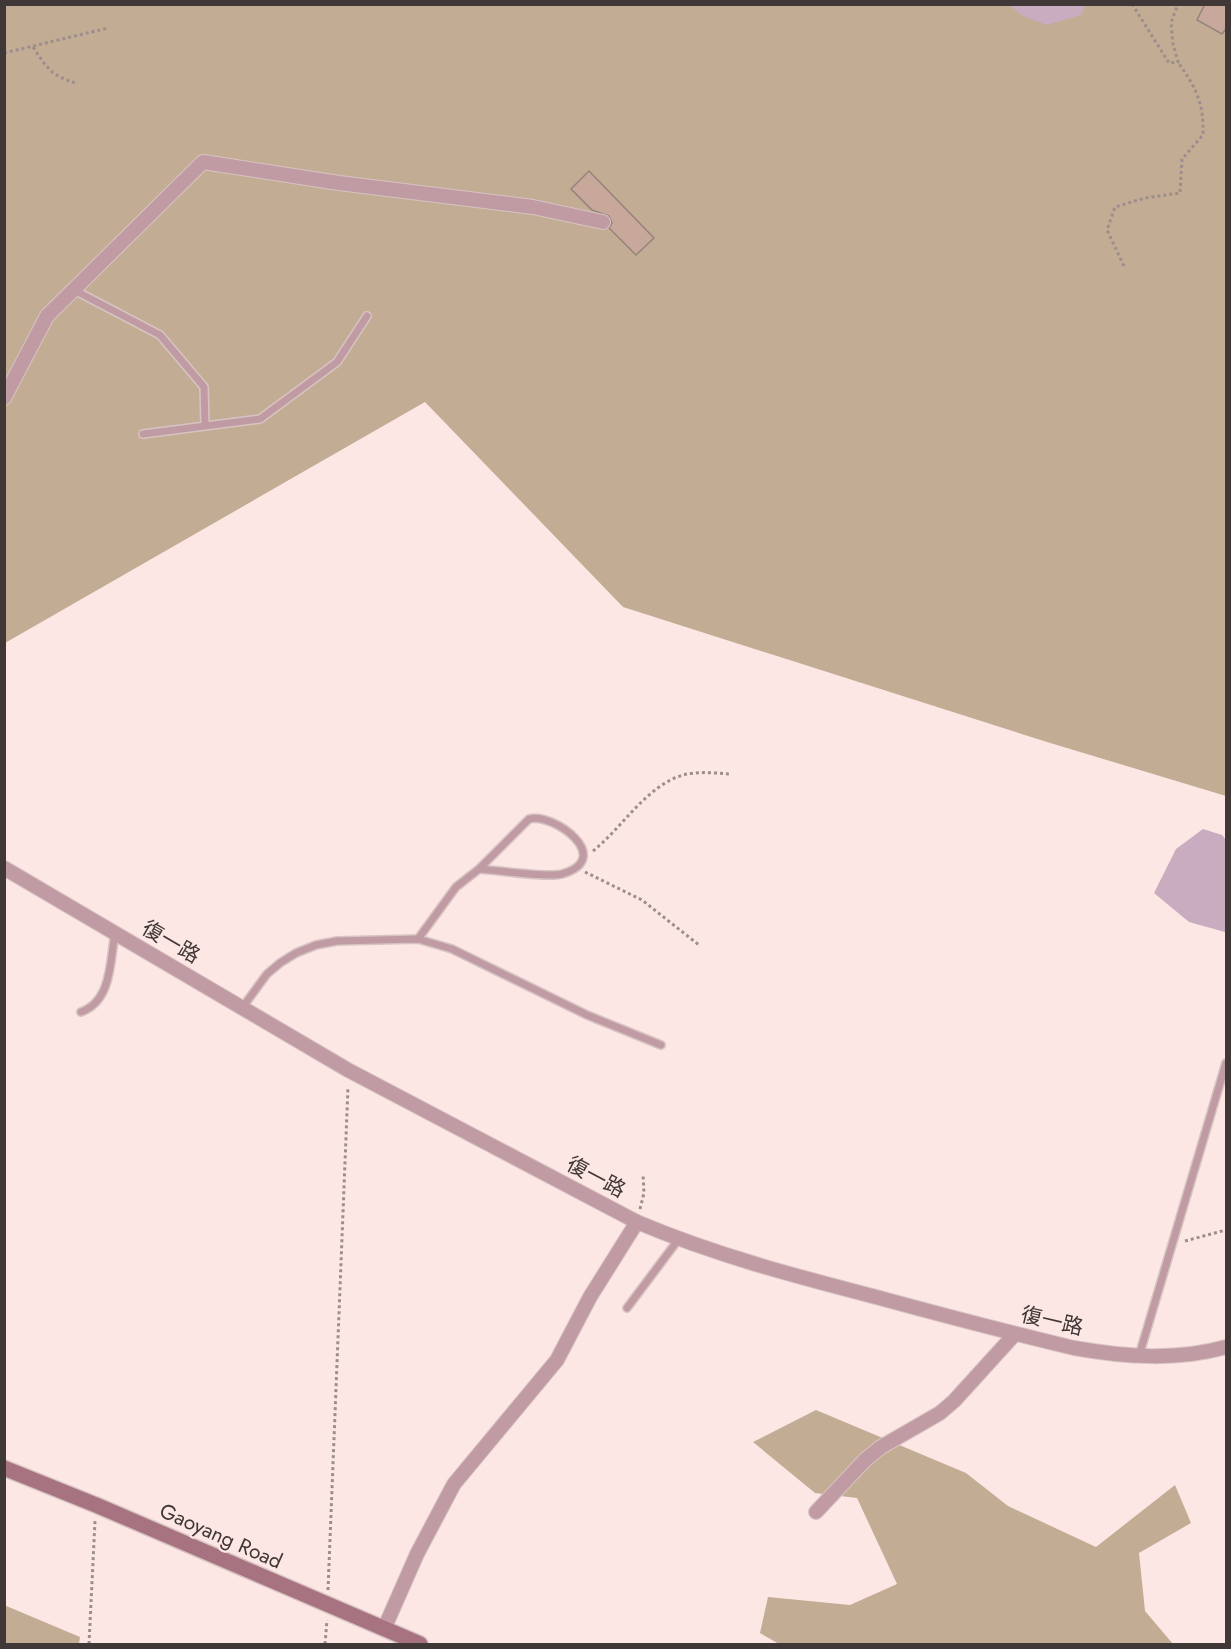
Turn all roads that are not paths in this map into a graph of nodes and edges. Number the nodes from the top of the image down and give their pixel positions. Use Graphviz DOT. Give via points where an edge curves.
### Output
graph roads {
  1 [pos="603,222"];
  2 [pos="74,290"];
  3 [pos="367,316"];
  4 [pos="4,398"];
  5 [pos="205,425"];
  6 [pos="143,434"];
  7 [pos="4,868"];
  8 [pos="478,869"];
  9 [pos="115,933"];
  10 [pos="418,939"];
  11 [pos="242,1008"];
  12 [pos="81,1012"];
  13 [pos="661,1044"];
  14 [pos="1227,1063"];
  15 [pos="638,1222"];
  16 [pos="678,1240"];
  17 [pos="627,1308"];
  18 [pos="1015,1334"];
  19 [pos="1227,1347"];
  20 [pos="1138,1356"];
  21 [pos="4,1468"];
  22 [pos="816,1512"];
  23 [pos="384,1629"];
  24 [pos="420,1644"];
  1 -- 2 [label="street" via="533,207 203,162"];
  2 -- 4 [label="street" via="47,316"];
  2 -- 5 [label="lane" via="160,335 204,387"];
  3 -- 5 [label="lane" via="337,362 260,419"];
  5 -- 6 [label="lane"];
  7 -- 9 [label="street, 復一路"];
  8 -- 8 [label="lane" via="562,874 583,860 584,852 576,839 536,817 529,819"];
  8 -- 10 [label="lane" via="456,887"];
  9 -- 11 [label="street, 復一路"];
  9 -- 12 [label="lane" via="104,993 91,1009"];
  10 -- 11 [label="lane" via="316,945 296,953 267,974"];
  10 -- 13 [label="lane" via="452,948 586,1015"];
  11 -- 15 [label="street, 復一路" via="348,1070"];
  14 -- 20 [label="lane"];
  15 -- 16 [label="street, 復一路"];
  15 -- 23 [label="street" via="590,1297 557,1360 454,1484"];
  16 -- 17 [label="lane"];
  16 -- 18 [label="street, 復一路" via="782,1273"];
  18 -- 20 [label="street, 復一路" via="1085,1350"];
  18 -- 22 [label="street" via="954,1401 881,1447"];
  19 -- 20 [label="street, 復一路" via="1194,1354"];
  21 -- 23 [label="street, Gaoyang Road"];
  23 -- 24 [label="street, Gaoyang Road"];
}
